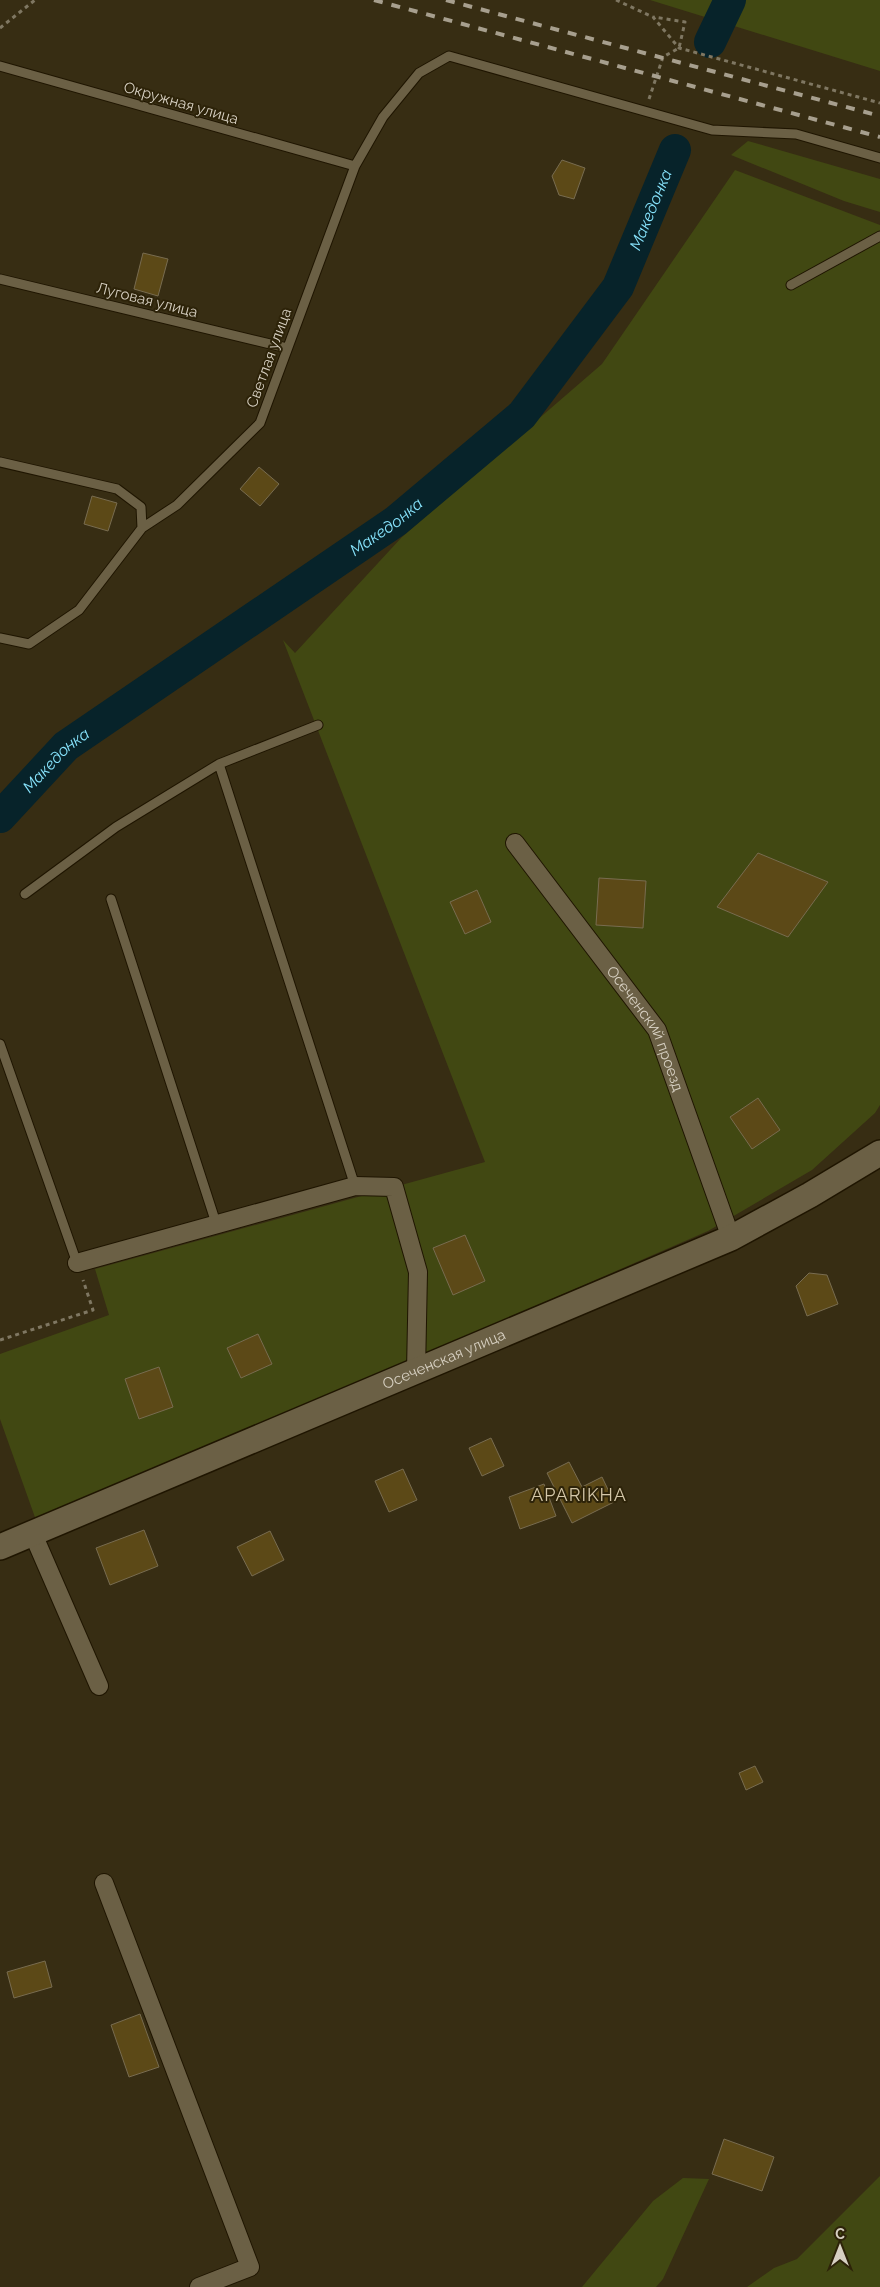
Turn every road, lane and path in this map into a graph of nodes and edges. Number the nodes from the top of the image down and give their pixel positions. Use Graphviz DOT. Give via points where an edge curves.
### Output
graph roads {
  1 [pos="35,0"];
  2 [pos="616,0"];
  3 [pos="654,17"];
  4 [pos="0,28"];
  5 [pos="679,48"];
  6 [pos="0,66"];
  7 [pos="880,103"];
  8 [pos="644,111"];
  9 [pos="880,158"];
  10 [pos="354,166"];
  11 [pos="880,236"];
  12 [pos="0,279"];
  13 [pos="791,285"];
  14 [pos="287,348"];
  15 [pos="0,462"];
  16 [pos="142,528"];
  17 [pos="0,638"];
  18 [pos="318,725"];
  19 [pos="218,764"];
  20 [pos="515,843"];
  21 [pos="25,894"];
  22 [pos="111,899"];
  23 [pos="0,1044"];
  24 [pos="880,1153"];
  25 [pos="355,1186"];
  26 [pos="216,1223"];
  27 [pos="731,1238"];
  28 [pos="78,1262"];
  29 [pos="0,1340"];
  30 [pos="416,1372"];
  31 [pos="33,1534"];
  32 [pos="0,1548"];
  33 [pos="98,1686"];
  34 [pos="104,1883"];
  35 [pos="199,2287"];
  1 -- 4 [label="path"];
  2 -- 3 [label="path"];
  3 -- 5 [label="path"];
  3 -- 5 [label="path" via="685,22"];
  5 -- 7 [label="path"];
  5 -- 8 [label="path" via="663,57"];
  6 -- 10 [label="lane, Окружная улица"];
  8 -- 9 [label="lane" via="712,130 796,134"];
  8 -- 10 [label="lane, Светлая улица" via="449,56 419,72 383,117"];
  10 -- 14 [label="lane, Светлая улица"];
  11 -- 13 [label="lane"];
  12 -- 14 [label="lane, Луговая улица"];
  14 -- 16 [label="lane, Светлая улица" via="260,423 177,505"];
  15 -- 16 [label="lane" via="117,489 141,506"];
  16 -- 17 [label="lane, Светлая улица" via="79,610 29,644"];
  18 -- 19 [label="lane"];
  19 -- 21 [label="lane" via="116,827"];
  19 -- 25 [label="lane"];
  20 -- 27 [label="street, Осеченский проезд" via="657,1030"];
  22 -- 26 [label="lane"];
  23 -- 28 [label="lane"];
  24 -- 27 [label="street, Осеченская улица"];
  25 -- 26 [label="street"];
  25 -- 30 [label="street" via="394,1187 418,1272"];
  26 -- 28 [label="street"];
  27 -- 30 [label="street, Осеченская улица"];
  28 -- 29 [label="path" via="92,1310"];
  30 -- 31 [label="street, Осеченская улица"];
  31 -- 32 [label="street, Осеченская улица"];
  31 -- 33 [label="street"];
  34 -- 35 [label="street" via="250,2267"];
}
